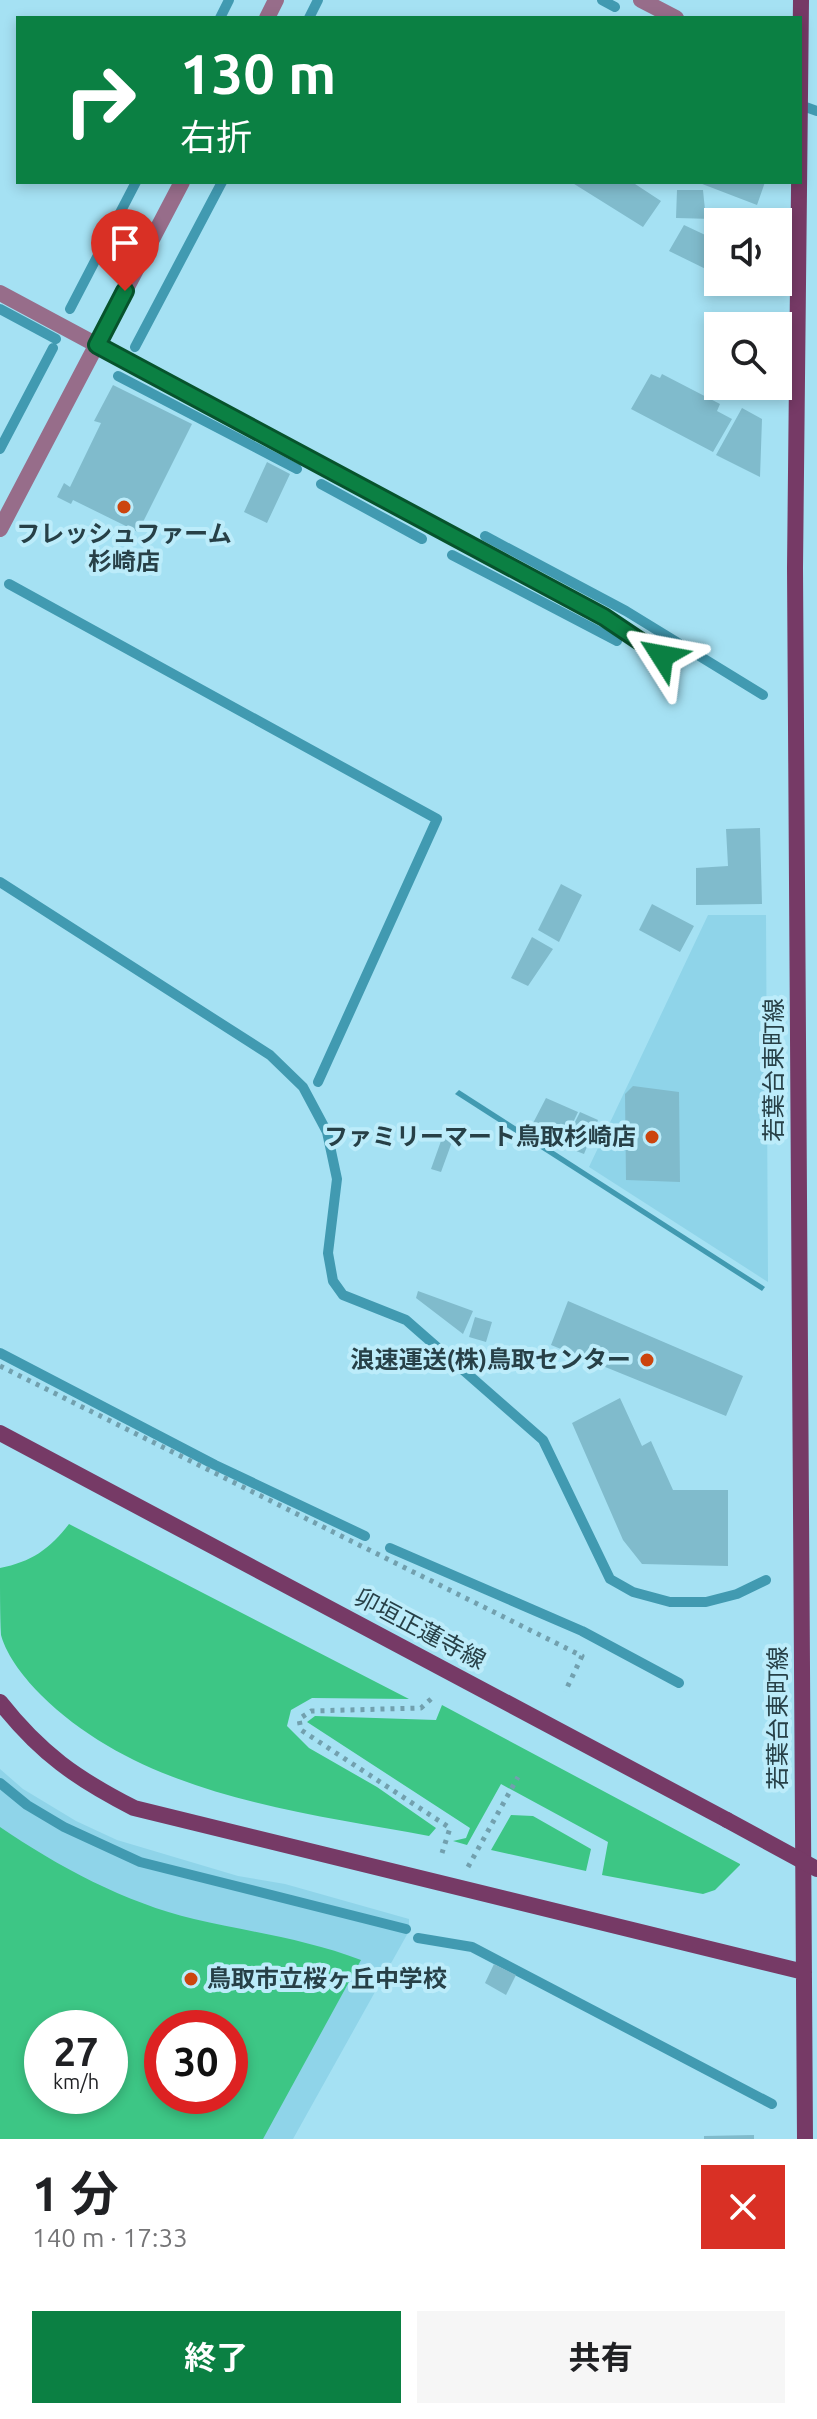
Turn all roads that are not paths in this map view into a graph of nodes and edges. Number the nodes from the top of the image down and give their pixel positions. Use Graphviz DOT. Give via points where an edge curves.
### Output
graph roads {
  1 [pos="641,0"];
  2 [pos="672,16"];
  3 [pos="181,184"];
  4 [pos="800,184"];
  5 [pos="0,293"];
  6 [pos="97,345"];
  7 [pos="0,529"];
  8 [pos="662,656"];
  9 [pos="0,1433"];
  10 [pos="0,1702"];
  11 [pos="817,1869"];
  12 [pos="804,1972"];
  13 [pos="805,2139"];
  1 -- 2 [label="street"];
  3 -- 6 [label="street"];
  4 -- 12 [label="main road, 若葉台東町線" via="795,568"];
  5 -- 6 [label="street"];
  6 -- 7 [label="street"];
  6 -- 8 [label="street" via="604,617"];
  9 -- 11 [label="main road, 卯垣正蓮寺線, bridge"];
  10 -- 12 [label="main road" via="29,1739 79,1780 134,1808"];
  12 -- 13 [label="main road, 若葉台東町線"];
}
